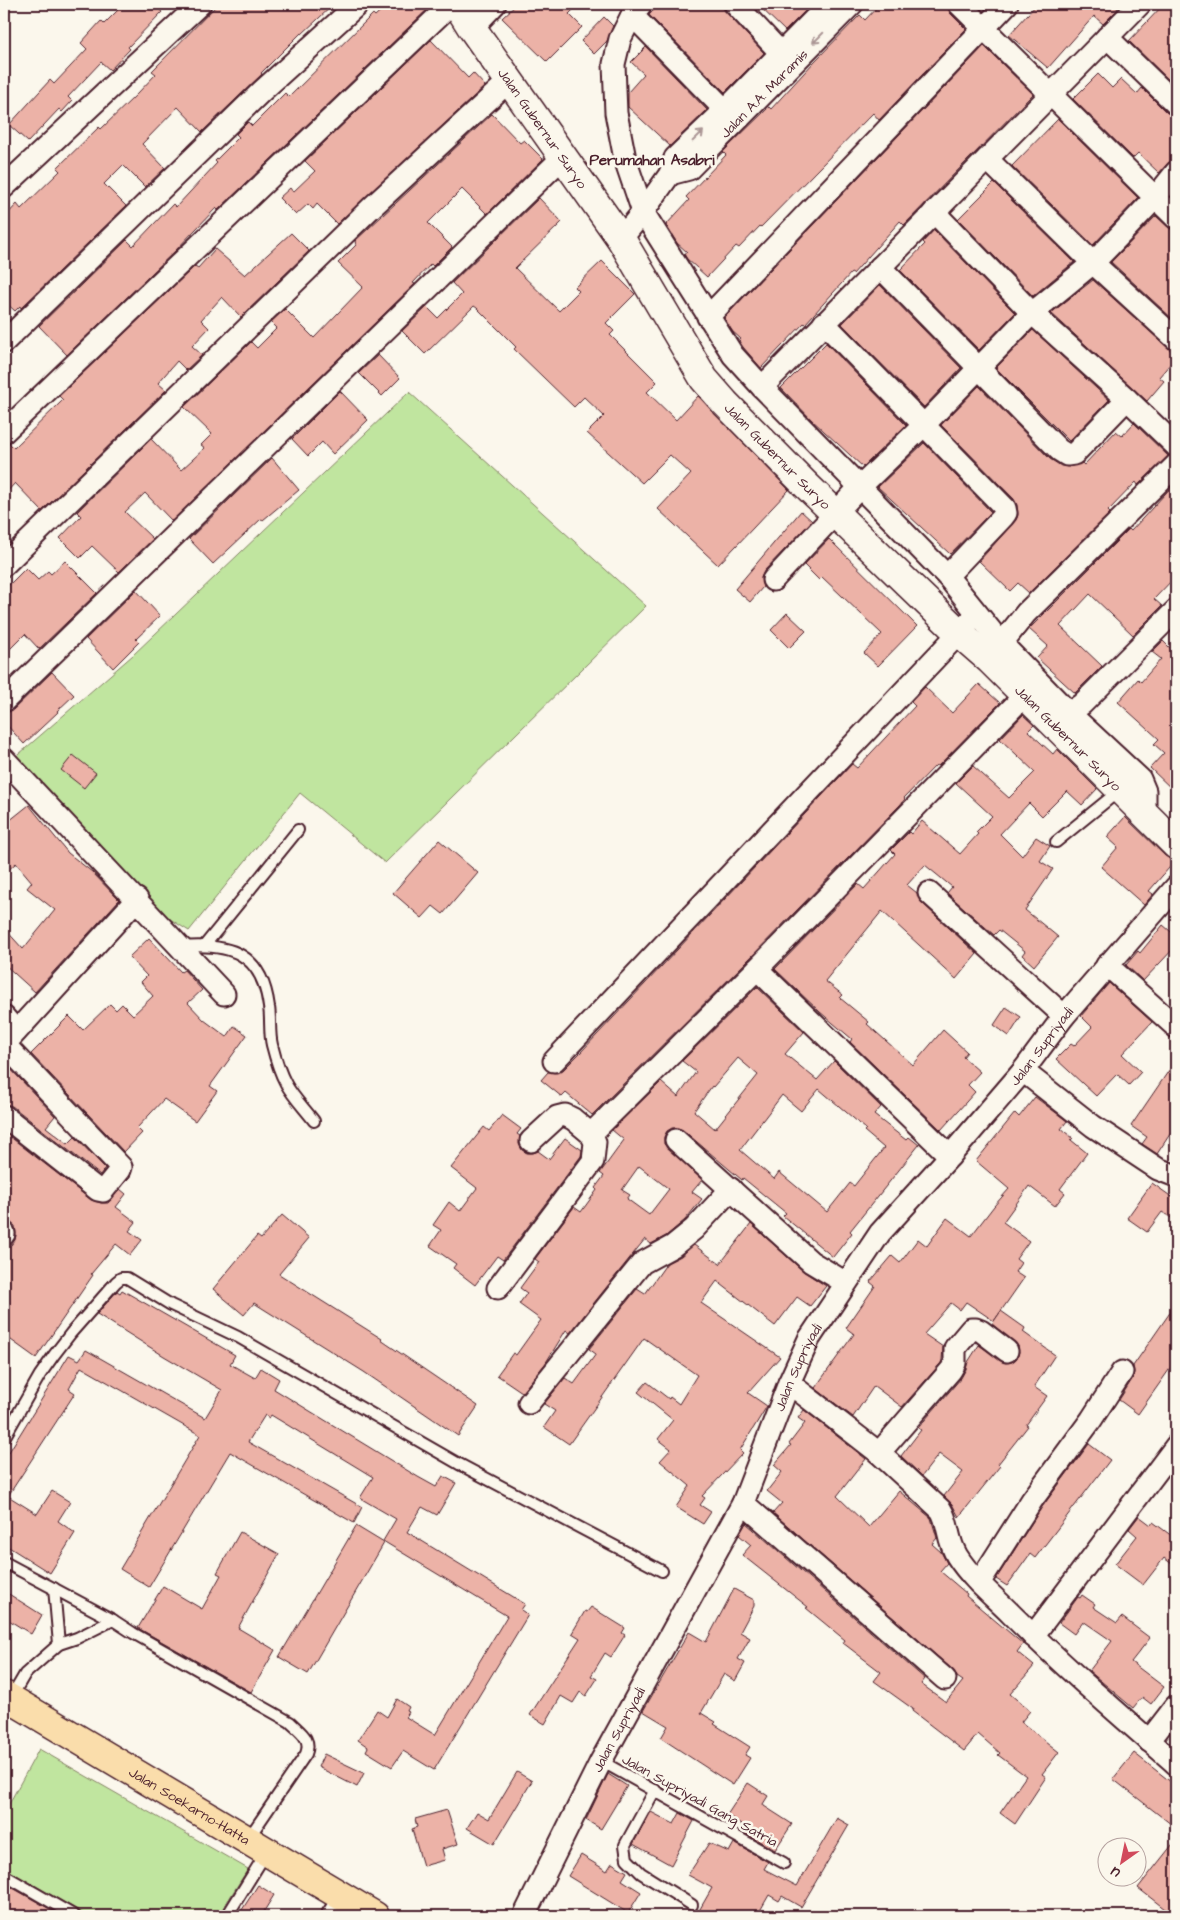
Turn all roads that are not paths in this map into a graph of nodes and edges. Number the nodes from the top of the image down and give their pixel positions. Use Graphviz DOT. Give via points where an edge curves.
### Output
graph roads {
  1 [pos="200,4"];
  2 [pos="358,4"];
  3 [pos="451,4"];
  4 [pos="458,4"];
  5 [pos="494,4"];
  6 [pos="735,4"];
  7 [pos="829,4"];
  8 [pos="852,4"];
  9 [pos="959,4"];
  10 [pos="1007,4"];
  11 [pos="1140,4"];
  12 [pos="637,9"];
  13 [pos="472,28"];
  14 [pos="983,29"];
  15 [pos="1107,37"];
  16 [pos="780,52"];
  17 [pos="510,80"];
  18 [pos="1050,95"];
  19 [pos="1176,104"];
  20 [pos="725,110"];
  21 [pos="563,157"];
  22 [pos="987,159"];
  23 [pos="1176,172"];
  24 [pos="670,174"];
  25 [pos="4,187"];
  26 [pos="1156,197"];
  27 [pos="644,212"];
  28 [pos="934,212"];
  29 [pos="1176,218"];
  30 [pos="621,239"];
  31 [pos="1093,263"];
  32 [pos="880,267"];
  33 [pos="1032,313"];
  34 [pos="708,317"];
  35 [pos="824,323"];
  36 [pos="1176,339"];
  37 [pos="4,342"];
  38 [pos="979,368"];
  39 [pos="762,387"];
  40 [pos="1127,399"];
  41 [pos="924,425"];
  42 [pos="4,432"];
  43 [pos="1176,446"];
  44 [pos="1176,465"];
  45 [pos="860,487"];
  46 [pos="836,514"];
  47 [pos="4,565"];
  48 [pos="947,576"];
  49 [pos="773,580"];
  50 [pos="1176,610"];
  51 [pos="968,623"];
  52 [pos="995,651"];
  53 [pos="1025,694"];
  54 [pos="4,701"];
  55 [pos="1062,719"];
  56 [pos="4,759"];
  57 [pos="1121,790"];
  58 [pos="1145,814"];
  59 [pos="298,830"];
  60 [pos="1056,842"];
  61 [pos="1176,845"];
  62 [pos="1176,886"];
  63 [pos="929,893"];
  64 [pos="137,899"];
  65 [pos="205,945"];
  66 [pos="181,947"];
  67 [pos="1108,965"];
  68 [pos="757,969"];
  69 [pos="224,994"];
  70 [pos="1064,1016"];
  71 [pos="1176,1027"];
  72 [pos="6,1036"];
  73 [pos="554,1061"];
  74 [pos="1023,1071"];
  75 [pos="4,1116"];
  76 [pos="314,1121"];
  77 [pos="591,1134"];
  78 [pos="676,1140"];
  79 [pos="531,1141"];
  80 [pos="950,1156"];
  81 [pos="1176,1176"];
  82 [pos="731,1190"];
  83 [pos="846,1283"];
  84 [pos="498,1288"];
  85 [pos="1007,1350"];
  86 [pos="1122,1372"];
  87 [pos="789,1383"];
  88 [pos="529,1404"];
  89 [pos="4,1438"];
  90 [pos="1176,1446"];
  91 [pos="878,1453"];
  92 [pos="744,1503"];
  93 [pos="4,1562"];
  94 [pos="662,1571"];
  95 [pos="979,1583"];
  96 [pos="54,1588"];
  97 [pos="113,1620"];
  98 [pos="1033,1636"];
  99 [pos="59,1644"];
  100 [pos="945,1679"];
  101 [pos="7,1697"];
  102 [pos="1176,1706"];
  103 [pos="1149,1741"];
  104 [pos="602,1761"];
  105 [pos="1176,1764"];
  106 [pos="655,1790"];
  107 [pos="257,1846"];
  108 [pos="784,1863"];
  109 [pos="4,1875"];
  110 [pos="692,1905"];
  111 [pos="338,1907"];
  112 [pos="75,1916"];
  113 [pos="227,1916"];
  114 [pos="375,1916"];
  115 [pos="524,1916"];
  1 -- 25 [label="street"];
  2 -- 37 [label="street" via="255,98"];
  3 -- 42 [label="street"];
  4 -- 13 [label="main road, Jalan Gubernur Suryo"];
  5 -- 13 [label="street"];
  6 -- 16 [label="street"];
  7 -- 16 [label="street, Jalan A.A. Maramis"];
  8 -- 24 [label="street, Jalan A.A. Maramis, one-way" via="689,169"];
  9 -- 14 [label="street"];
  10 -- 14 [label="street"];
  11 -- 15 [label="street"];
  12 -- 20 [label="street"];
  12 -- 27 [label="street" via="620,39 614,64 616,113 625,159"];
  13 -- 17 [label="main road, Jalan Gubernur Suryo"];
  14 -- 18 [label="street"];
  14 -- 34 [label="street"];
  15 -- 18 [label="street"];
  15 -- 19 [label="street"];
  16 -- 20 [label="street, Jalan A.A. Maramis"];
  17 -- 21 [label="main road, Jalan Gubernur Suryo"];
  17 -- 47 [label="street" via="372,207"];
  18 -- 22 [label="street"];
  18 -- 26 [label="street"];
  24 -- 20 [label="street, Jalan A.A. Maramis, one-way" via="675,158"];
  21 -- 30 [label="main road, Jalan Gubernur Suryo"];
  21 -- 54 [label="street"];
  22 -- 28 [label="street"];
  22 -- 31 [label="street"];
  23 -- 26 [label="street"];
  24 -- 27 [label="street, Jalan A.A. Maramis"];
  26 -- 29 [label="street"];
  26 -- 31 [label="street"];
  27 -- 30 [label="street, Jalan A.A. Maramis"];
  27 -- 34 [label="street"];
  28 -- 32 [label="street"];
  28 -- 33 [label="street"];
  30 -- 46 [label="main road, Jalan Gubernur Suryo" via="704,379"];
  31 -- 33 [label="street"];
  31 -- 36 [label="street"];
  32 -- 35 [label="street"];
  32 -- 38 [label="street"];
  33 -- 38 [label="street"];
  33 -- 40 [label="street"];
  34 -- 39 [label="street" via="732,355"];
  35 -- 39 [label="street"];
  35 -- 41 [label="street"];
  38 -- 40 [label="street" via="1067,455 1074,454"];
  38 -- 41 [label="street"];
  39 -- 45 [label="street"];
  40 -- 43 [label="street"];
  41 -- 45 [label="street"];
  41 -- 48 [label="street" via="1005,508 1006,513"];
  44 -- 52 [label="street" via="1026,613"];
  45 -- 46 [label="street"];
  45 -- 48 [label="street"];
  46 -- 49 [label="street"];
  46 -- 51 [label="main road, Jalan Gubernur Suryo"];
  48 -- 51 [label="street"];
  50 -- 55 [label="street" via="1082,704"];
  51 -- 52 [label="main road, Jalan Gubernur Suryo"];
  51 -- 73 [label="street"];
  52 -- 53 [label="main road, Jalan Gubernur Suryo"];
  52 -- 55 [label="street"];
  53 -- 55 [label="main road, Jalan Gubernur Suryo"];
  53 -- 68 [label="street"];
  55 -- 57 [label="main road, Jalan Gubernur Suryo"];
  55 -- 58 [label="street" via="1140,779 1145,791"];
  56 -- 64 [label="street"];
  57 -- 58 [label="main road, Jalan Gubernur Suryo"];
  57 -- 60 [label="lane"];
  58 -- 61 [label="main road, Jalan Gubernur Suryo"];
  59 -- 65 [label="lane"];
  62 -- 67 [label="street, Jalan Supriyadi"];
  63 -- 70 [label="street"];
  64 -- 66 [label="street"];
  64 -- 72 [label="street"];
  65 -- 66 [label="lane"];
  65 -- 76 [label="lane" via="223,948 249,959 262,978 270,1006 272,1044 277,1060 286,1084"];
  66 -- 69 [label="street"];
  67 -- 70 [label="street, Jalan Supriyadi"];
  67 -- 71 [label="street"];
  68 -- 77 [label="street"];
  68 -- 80 [label="street"];
  70 -- 74 [label="street, Jalan Supriyadi"];
  72 -- 75 [label="street" via="121,1168 103,1191 98,1190"];
  74 -- 80 [label="street, Jalan Supriyadi"];
  74 -- 81 [label="street" via="1093,1126 1158,1169"];
  77 -- 79 [label="street" via="565,1115"];
  77 -- 84 [label="street" via="595,1142 593,1161"];
  78 -- 82 [label="street"];
  80 -- 83 [label="street, Jalan Supriyadi" via="880,1233"];
  82 -- 83 [label="street" via="811,1262"];
  82 -- 88 [label="street" via="694,1229 637,1268"];
  83 -- 87 [label="street, Jalan Supriyadi" via="809,1339"];
  85 -- 91 [label="street" via="981,1331 971,1329 955,1348 955,1363 951,1370"];
  86 -- 95 [label="street" via="1032,1500"];
  87 -- 91 [label="street"];
  87 -- 92 [label="street, Jalan Supriyadi"];
  89 -- 94 [label="lane" via="40,1375 71,1333 116,1282 127,1278 171,1305 238,1337 459,1464"];
  90 -- 98 [label="street"];
  91 -- 95 [label="street" via="945,1516 949,1540 957,1556"];
  92 -- 100 [label="street"];
  92 -- 104 [label="street, Jalan Supriyadi"];
  93 -- 96 [label="lane"];
  95 -- 98 [label="street"];
  96 -- 97 [label="lane"];
  96 -- 99 [label="lane"];
  97 -- 99 [label="lane"];
  97 -- 107 [label="lane" via="290,1722 307,1741 306,1754"];
  98 -- 103 [label="street"];
  99 -- 101 [label="lane" via="25,1674"];
  101 -- 107 [label="main road, Jalan Soekarno-Hatta"];
  102 -- 103 [label="street"];
  103 -- 105 [label="street"];
  104 -- 106 [label="lane, Jalan Supriyadi Gang Satria"];
  104 -- 115 [label="street, Jalan Supriyadi"];
  106 -- 108 [label="lane, Jalan Supriyadi Gang Satria"];
  106 -- 110 [label="lane" via="625,1845 627,1859 641,1873"];
  107 -- 111 [label="main road, Jalan Soekarno-Hatta"];
  107 -- 113 [label="lane"];
  109 -- 112 [label="lane"];
  111 -- 114 [label="main road, Jalan Soekarno-Hatta"];
}
